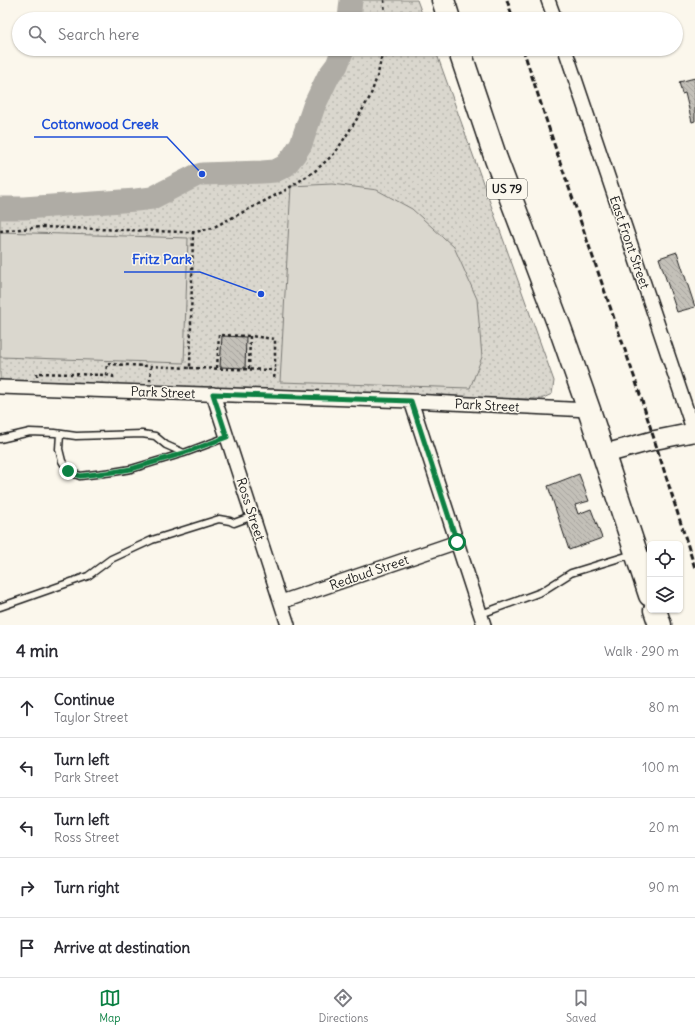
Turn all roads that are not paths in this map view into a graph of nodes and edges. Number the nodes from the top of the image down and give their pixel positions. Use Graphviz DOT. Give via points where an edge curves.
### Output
graph roads {
  1 [pos="443,0"];
  2 [pos="548,0"];
  3 [pos="447,12"];
  4 [pos="552,12"];
  5 [pos="461,56"];
  6 [pos="567,56"];
  7 [pos="0,387"];
  8 [pos="213,394"];
  9 [pos="411,401"];
  10 [pos="590,410"];
  11 [pos="695,433"];
  12 [pos="60,434"];
  13 [pos="227,437"];
  14 [pos="0,439"];
  15 [pos="184,453"];
  16 [pos="604,454"];
  17 [pos="253,516"];
  18 [pos="457,542"];
  19 [pos="636,553"];
  20 [pos="647,586"];
  21 [pos="281,602"];
  22 [pos="0,607"];
  23 [pos="656,613"];
  24 [pos="483,620"];
  25 [pos="288,625"];
  26 [pos="660,625"];
  1 -- 3 [label="highway"];
  2 -- 4 [label="street"];
  5 -- 10 [label="highway, US 79" via="496,159"];
  6 -- 11 [label="street, East Front Street"];
  7 -- 8 [label="street, Park Street"];
  8 -- 9 [label="street, Park Street"];
  8 -- 13 [label="street, Ross Street"];
  9 -- 10 [label="street, Park Street"];
  9 -- 18 [label="street"];
  10 -- 16 [label="highway, US 79"];
  11 -- 16 [label="main road" via="655,440"];
  12 -- 14 [label="lane" via="30,432"];
  12 -- 15 [label="lane" via="142,434 155,436 166,445"];
  12 -- 15 [label="lane" via="59,449 62,461 68,471 80,476 131,469"];
  13 -- 15 [label="lane"];
  13 -- 17 [label="street, Ross Street"];
  16 -- 19 [label="highway, US 79"];
  17 -- 21 [label="street, Ross Street"];
  17 -- 22 [label="lane" via="234,523 219,519 152,540 111,559 88,576"];
  18 -- 21 [label="street, Redbud Street"];
  18 -- 24 [label="street"];
  19 -- 20 [label="highway, US 79"];
  19 -- 24 [label="lane" via="571,573 541,592"];
  21 -- 25 [label="street, Ross Street"];
  23 -- 26 [label="highway"];
}
